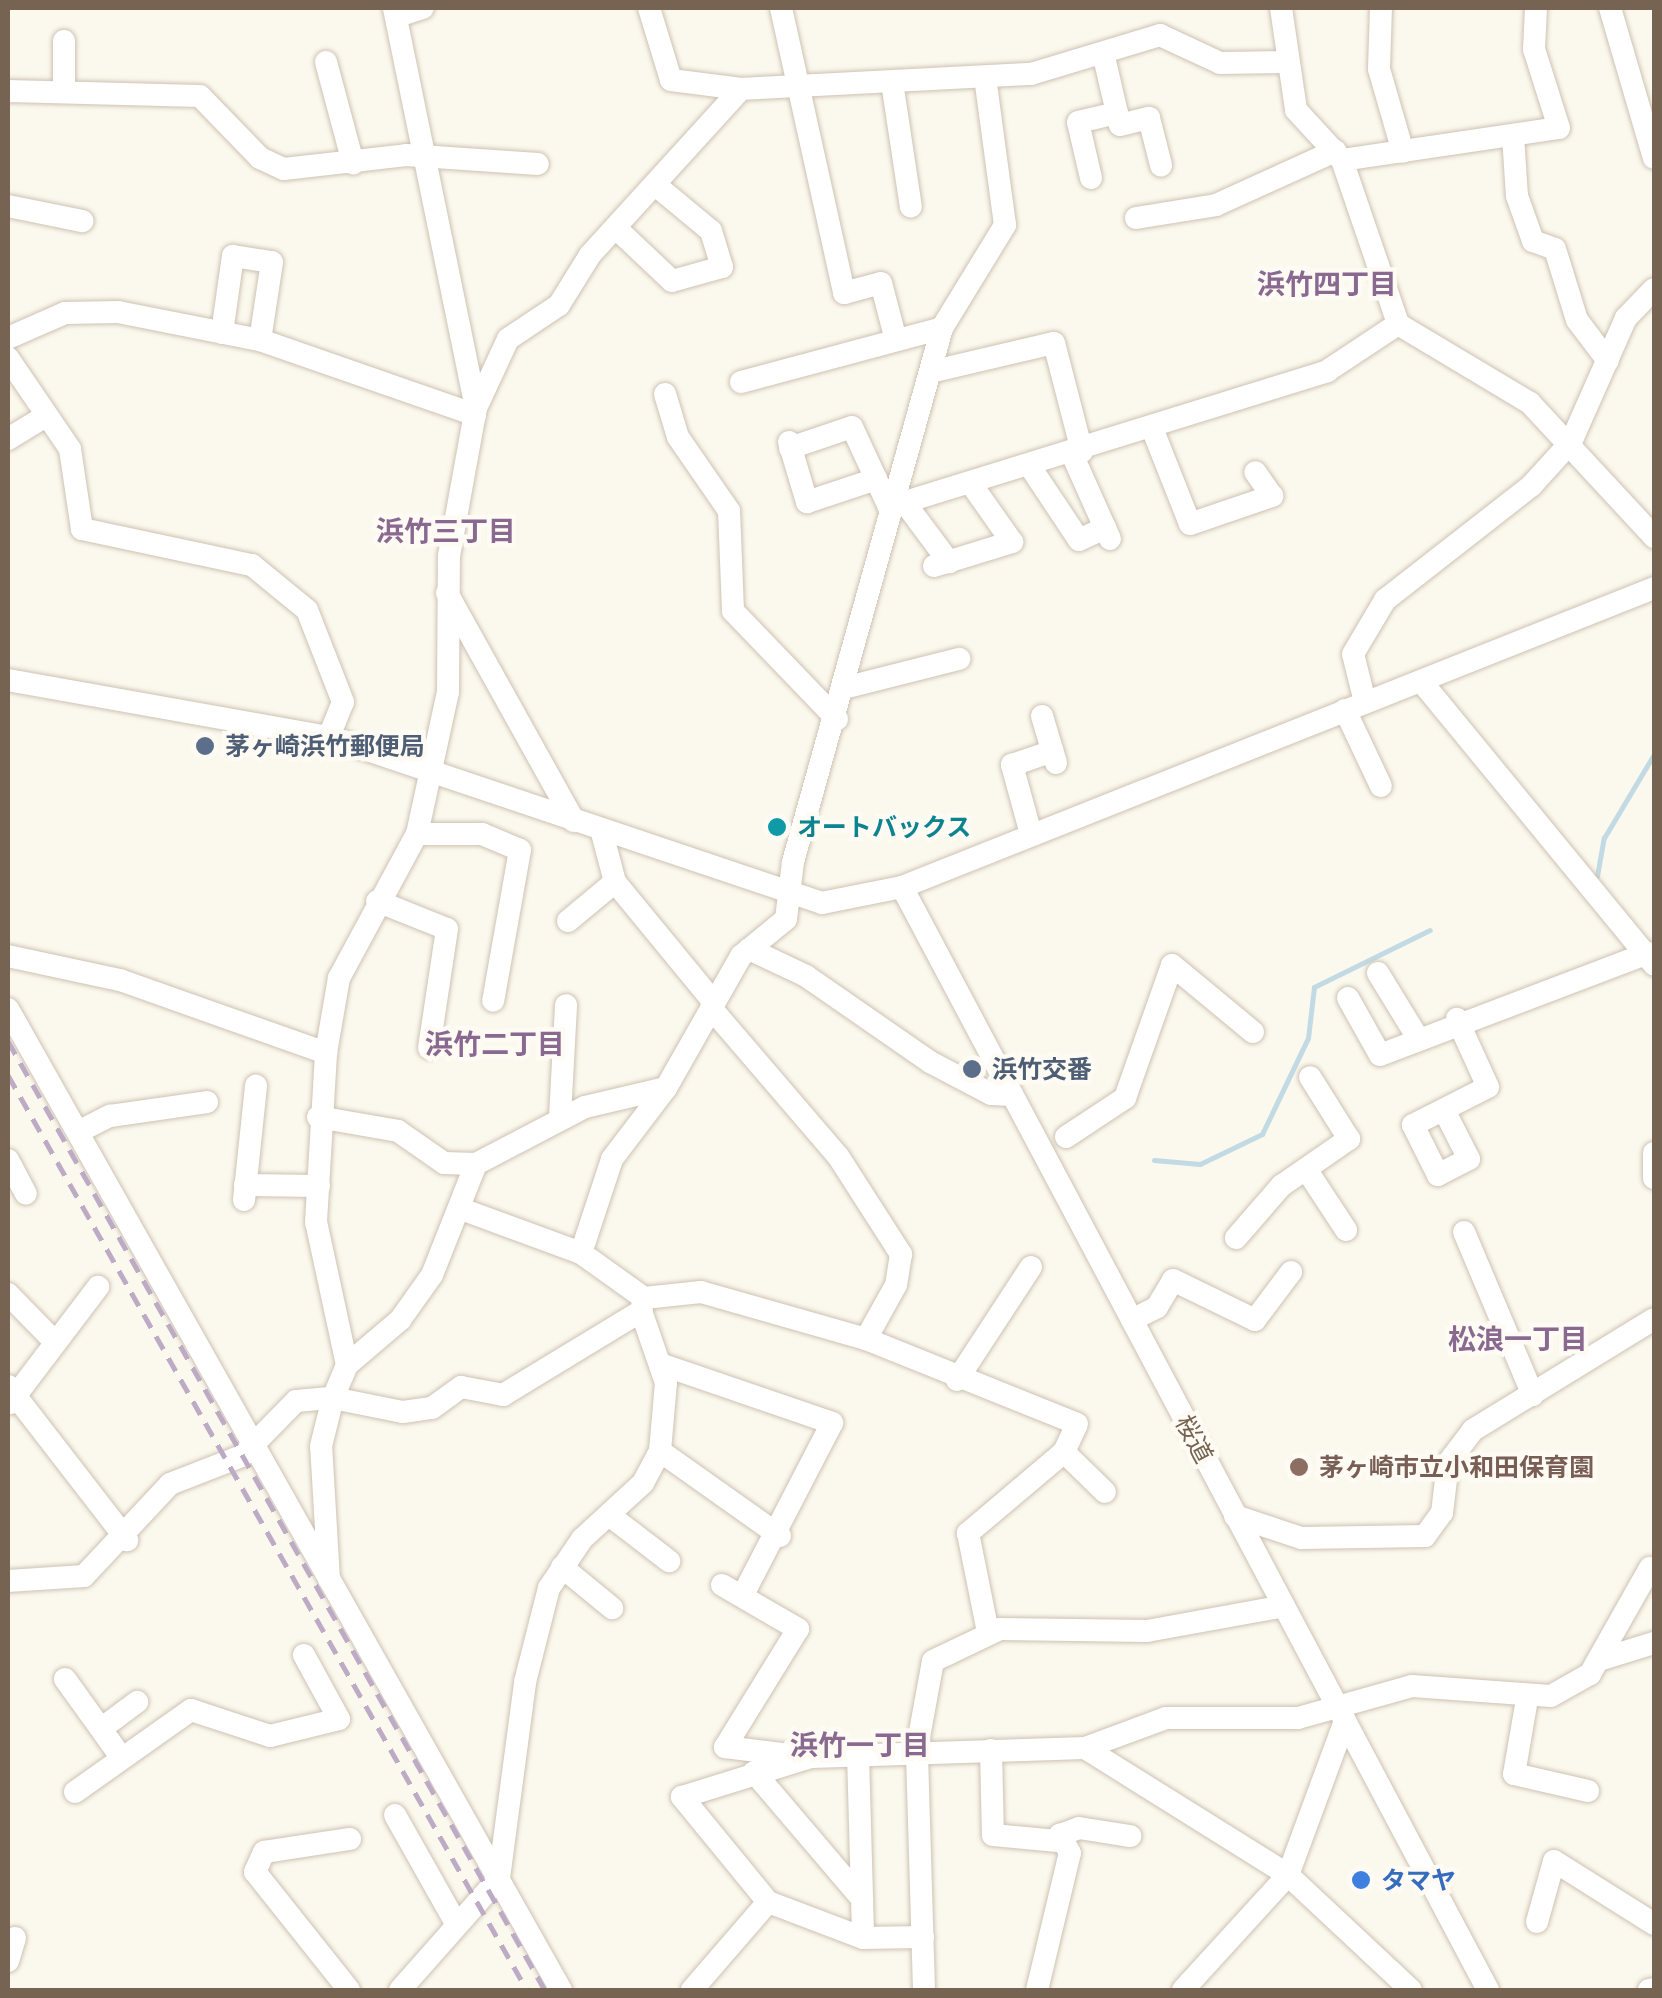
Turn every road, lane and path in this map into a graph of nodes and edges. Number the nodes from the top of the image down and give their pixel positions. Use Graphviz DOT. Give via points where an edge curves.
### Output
graph roads {
  1 [pos="423,8"];
  2 [pos="650,8"];
  3 [pos="781,8"];
  4 [pos="1282,8"];
  5 [pos="1381,8"];
  6 [pos="1536,8"];
  7 [pos="1610,8"];
  8 [pos="396,12"];
  9 [pos="64,41"];
  10 [pos="1103,53"];
  11 [pos="326,62"];
  12 [pos="1287,62"];
  13 [pos="985,78"];
  14 [pos="800,81"];
  15 [pos="892,82"];
  16 [pos="741,89"];
  17 [pos="64,90"];
  18 [pos="8,91"];
  19 [pos="1117,113"];
  20 [pos="1513,136"];
  21 [pos="1404,152"];
  22 [pos="418,155"];
  23 [pos="1339,156"];
  24 [pos="1654,158"];
  25 [pos="353,163"];
  26 [pos="538,164"];
  27 [pos="1160,165"];
  28 [pos="1092,178"];
  29 [pos="658,188"];
  30 [pos="914,200"];
  31 [pos="8,206"];
  32 [pos="1136,218"];
  33 [pos="82,221"];
  34 [pos="618,230"];
  35 [pos="1654,289"];
  36 [pos="1398,324"];
  37 [pos="942,328"];
  38 [pos="222,333"];
  39 [pos="8,338"];
  40 [pos="260,340"];
  41 [pos="896,340"];
  42 [pos="8,358"];
  43 [pos="1608,361"];
  44 [pos="930,372"];
  45 [pos="741,382"];
  46 [pos="666,394"];
  47 [pos="475,412"];
  48 [pos="46,416"];
  49 [pos="1152,428"];
  50 [pos="8,438"];
  51 [pos="1571,442"];
  52 [pos="1076,452"];
  53 [pos="1028,465"];
  54 [pos="1255,472"];
  55 [pos="876,479"];
  56 [pos="972,485"];
  57 [pos="897,505"];
  58 [pos="1654,537"];
  59 [pos="1654,588"];
  60 [pos="446,592"];
  61 [pos="959,660"];
  62 [pos="8,680"];
  63 [pos="1422,681"];
  64 [pos="844,688"];
  65 [pos="1355,706"];
  66 [pos="1042,716"];
  67 [pos="837,719"];
  68 [pos="329,737"];
  69 [pos="425,770"];
  70 [pos="1380,786"];
  71 [pos="574,821"];
  72 [pos="602,833"];
  73 [pos="418,834"];
  74 [pos="1032,834"];
  75 [pos="615,882"];
  76 [pos="902,887"];
  77 [pos="792,899"];
  78 [pos="378,901"];
  79 [pos="568,921"];
  80 [pos="749,948"];
  81 [pos="8,956"];
  82 [pos="1651,959"];
  83 [pos="1378,972"];
  84 [pos="1348,998"];
  85 [pos="494,1002"];
  86 [pos="711,1004"];
  87 [pos="566,1005"];
  88 [pos="8,1009"];
  89 [pos="1456,1019"];
  90 [pos="1253,1032"];
  91 [pos="1416,1035"];
  92 [pos="430,1048"];
  93 [pos="326,1053"];
  94 [pos="1310,1077"];
  95 [pos="256,1086"];
  96 [pos="666,1088"];
  97 [pos="1011,1095"];
  98 [pos="207,1102"];
  99 [pos="1444,1110"];
  100 [pos="318,1117"];
  101 [pos="560,1117"];
  102 [pos="78,1132"];
  103 [pos="1066,1137"];
  104 [pos="1654,1154"];
  105 [pos="8,1160"];
  106 [pos="476,1164"];
  107 [pos="1306,1169"];
  108 [pos="1654,1178"];
  109 [pos="318,1186"];
  110 [pos="26,1194"];
  111 [pos="464,1210"];
  112 [pos="1346,1230"];
  113 [pos="1464,1232"];
  114 [pos="1236,1238"];
  115 [pos="581,1253"];
  116 [pos="1030,1267"];
  117 [pos="1291,1272"];
  118 [pos="98,1287"];
  119 [pos="8,1294"];
  120 [pos="642,1305"];
  121 [pos="1132,1320"];
  122 [pos="1650,1332"];
  123 [pos="866,1339"];
  124 [pos="55,1342"];
  125 [pos="347,1364"];
  126 [pos="660,1364"];
  127 [pos="957,1380"];
  128 [pos="11,1395"];
  129 [pos="1533,1395"];
  130 [pos="333,1398"];
  131 [pos="254,1444"];
  132 [pos="660,1451"];
  133 [pos="1064,1452"];
  134 [pos="1105,1492"];
  135 [pos="609,1515"];
  136 [pos="1236,1516"];
  137 [pos="780,1536"];
  138 [pos="127,1540"];
  139 [pos="669,1561"];
  140 [pos="562,1568"];
  141 [pos="1650,1568"];
  142 [pos="329,1579"];
  143 [pos="8,1581"];
  144 [pos="1284,1606"];
  145 [pos="612,1608"];
  146 [pos="988,1632"];
  147 [pos="1654,1643"];
  148 [pos="304,1656"];
  149 [pos="1598,1660"];
  150 [pos="65,1679"];
  151 [pos="1527,1699"];
  152 [pos="137,1702"];
  153 [pos="1340,1713"];
  154 [pos="102,1728"];
  155 [pos="917,1748"];
  156 [pos="1085,1748"];
  157 [pos="991,1750"];
  158 [pos="858,1754"];
  159 [pos="121,1757"];
  160 [pos="811,1757"];
  161 [pos="754,1772"];
  162 [pos="1588,1790"];
  163 [pos="75,1792"];
  164 [pos="395,1815"];
  165 [pos="1130,1836"];
  166 [pos="350,1838"];
  167 [pos="1058,1842"];
  168 [pos="1288,1875"];
  169 [pos="500,1878"];
  170 [pos="862,1899"];
  171 [pos="768,1902"];
  172 [pos="1537,1922"];
  173 [pos="1654,1924"];
  174 [pos="457,1925"];
  175 [pos="922,1937"];
  176 [pos="16,1938"];
  177 [pos="862,1938"];
  178 [pos="8,1961"];
  179 [pos="350,1990"];
  180 [pos="400,1990"];
  181 [pos="561,1990"];
  182 [pos="692,1990"];
  183 [pos="924,1990"];
  184 [pos="1037,1990"];
  185 [pos="1183,1990"];
  186 [pos="1411,1990"];
  187 [pos="1488,1990"];
  1 -- 8 [label="street"];
  2 -- 16 [label="street" via="671,80"];
  3 -- 14 [label="street"];
  4 -- 12 [label="street"];
  5 -- 21 [label="street" via="1379,69"];
  6 -- 20 [label="street" via="1534,49 1559,128"];
  7 -- 24 [label="street"];
  8 -- 22 [label="street"];
  9 -- 17 [label="street"];
  10 -- 12 [label="street" via="1160,35 1220,64"];
  10 -- 13 [label="street"];
  10 -- 19 [label="street"];
  11 -- 25 [label="street"];
  12 -- 23 [label="street" via="1296,110"];
  13 -- 15 [label="street"];
  13 -- 37 [label="street" via="1005,225"];
  14 -- 15 [label="street"];
  14 -- 16 [label="street"];
  14 -- 41 [label="street" via="820,212 844,293 881,283"];
  15 -- 30 [label="street"];
  16 -- 29 [label="street"];
  17 -- 18 [label="street"];
  17 -- 25 [label="street" via="200,96 260,158 284,169"];
  19 -- 27 [label="street" via="1120,125 1149,118"];
  19 -- 28 [label="street" via="1078,122"];
  20 -- 21 [label="street"];
  20 -- 43 [label="street" via="1516,196 1534,241 1555,249 1577,320"];
  21 -- 23 [label="street"];
  22 -- 25 [label="street"];
  22 -- 26 [label="street"];
  22 -- 47 [label="street"];
  23 -- 32 [label="street" via="1216,205"];
  23 -- 36 [label="street"];
  29 -- 34 [label="street"];
  29 -- 34 [label="street" via="711,231 722,267 672,281"];
  31 -- 33 [label="street"];
  34 -- 47 [label="street" via="552,312 508,339"];
  35 -- 43 [label="street" via="1626,318"];
  36 -- 49 [label="street" via="1327,371"];
  36 -- 51 [label="street" via="1516,393"];
  37 -- 41 [label="street"];
  37 -- 44 [label="street"];
  38 -- 39 [label="street" via="118,312 65,312"];
  38 -- 40 [label="street"];
  38 -- 40 [label="street" via="233,256 272,262"];
  40 -- 47 [label="street"];
  41 -- 45 [label="street"];
  42 -- 48 [label="street"];
  43 -- 51 [label="street"];
  44 -- 52 [label="street" via="1054,343"];
  44 -- 57 [label="street"];
  46 -- 67 [label="street" via="678,437 737,536 733,611"];
  47 -- 60 [label="street"];
  48 -- 50 [label="street"];
  48 -- 68 [label="street" via="70,450 82,529 252,565 290,590 324,636 339,686"];
  49 -- 52 [label="street"];
  49 -- 54 [label="street" via="1190,524 1272,496"];
  51 -- 58 [label="street"];
  51 -- 65 [label="street" via="1530,486 1393,589 1352,654"];
  52 -- 53 [label="street"];
  52 -- 53 [label="street" via="1107,534 1078,540"];
  53 -- 56 [label="street"];
  55 -- 55 [label="street" via="852,427 789,445 807,502"];
  55 -- 57 [label="street"];
  56 -- 57 [label="street"];
  56 -- 57 [label="street" via="1012,542 941,564"];
  57 -- 64 [label="street"];
  59 -- 63 [label="street"];
  60 -- 69 [label="street" via="448,692"];
  60 -- 71 [label="street"];
  61 -- 64 [label="street"];
  62 -- 68 [label="street"];
  63 -- 65 [label="street"];
  63 -- 82 [label="street"];
  64 -- 67 [label="street"];
  65 -- 70 [label="street"];
  65 -- 74 [label="street"];
  66 -- 74 [label="street" via="1054,757 1012,765"];
  67 -- 77 [label="street" via="792,862"];
  68 -- 69 [label="street"];
  69 -- 71 [label="street"];
  69 -- 73 [label="street"];
  71 -- 72 [label="street"];
  72 -- 75 [label="street"];
  72 -- 77 [label="street"];
  73 -- 78 [label="street"];
  73 -- 85 [label="street" via="482,834 520,850"];
  74 -- 76 [label="street"];
  75 -- 79 [label="street"];
  75 -- 86 [label="street"];
  76 -- 77 [label="street" via="842,902"];
  76 -- 97 [label="street, 桜道"];
  77 -- 80 [label="street" via="782,924"];
  78 -- 92 [label="street" via="447,928 433,978 446,994"];
  78 -- 93 [label="street" via="339,978"];
  80 -- 86 [label="street"];
  80 -- 97 [label="street" via="806,976 930,1062 991,1094"];
  81 -- 93 [label="street" via="120,980"];
  82 -- 89 [label="street"];
  83 -- 91 [label="street"];
  84 -- 91 [label="street" via="1371,1059"];
  86 -- 96 [label="street"];
  86 -- 123 [label="street" via="838,1156 901,1254 896,1285"];
  87 -- 101 [label="street"];
  88 -- 102 [label="street"];
  89 -- 91 [label="street"];
  89 -- 99 [label="street" via="1495,1084"];
  90 -- 103 [label="street" via="1172,965 1125,1098"];
  93 -- 100 [label="street"];
  94 -- 107 [label="street" via="1349,1139"];
  95 -- 109 [label="street" via="244,1192"];
  96 -- 101 [label="street"];
  96 -- 115 [label="street" via="612,1159"];
  97 -- 121 [label="street, 桜道"];
  98 -- 102 [label="street" via="110,1116"];
  100 -- 106 [label="street" via="398,1132 444,1162"];
  100 -- 109 [label="street"];
  101 -- 106 [label="street"];
  102 -- 131 [label="street"];
  104 -- 108 [label="street"];
  105 -- 110 [label="street"];
  106 -- 111 [label="street"];
  107 -- 112 [label="street"];
  107 -- 114 [label="street"];
  109 -- 125 [label="street" via="317,1235"];
  111 -- 115 [label="street"];
  111 -- 125 [label="street" via="416,1299"];
  113 -- 129 [label="street"];
  115 -- 120 [label="street"];
  116 -- 127 [label="street"];
  117 -- 121 [label="street" via="1255,1320 1173,1280 1157,1308"];
  118 -- 124 [label="street"];
  119 -- 124 [label="street"];
  120 -- 123 [label="street" via="717,1295"];
  120 -- 126 [label="street"];
  120 -- 130 [label="street" via="504,1395 461,1388 432,1408 403,1412"];
  121 -- 136 [label="street, 桜道"];
  122 -- 129 [label="street"];
  123 -- 127 [label="street"];
  124 -- 128 [label="street"];
  125 -- 130 [label="street"];
  126 -- 132 [label="street"];
  126 -- 137 [label="street" via="832,1423"];
  127 -- 133 [label="street" via="1077,1424"];
  128 -- 138 [label="street"];
  129 -- 136 [label="street" via="1456,1448 1442,1476 1442,1513 1425,1536 1301,1538"];
  130 -- 131 [label="street" via="281,1408"];
  130 -- 142 [label="street" via="321,1446"];
  131 -- 138 [label="street" via="210,1473 170,1484"];
  131 -- 142 [label="street"];
  132 -- 135 [label="street"];
  132 -- 137 [label="street"];
  133 -- 134 [label="street"];
  133 -- 146 [label="street" via="968,1533"];
  135 -- 139 [label="street"];
  135 -- 140 [label="street"];
  136 -- 144 [label="street, 桜道"];
  137 -- 160 [label="street" via="732,1590 798,1629 725,1748"];
  138 -- 143 [label="street" via="84,1576"];
  140 -- 145 [label="street"];
  140 -- 169 [label="street" via="540,1613 525,1682"];
  141 -- 149 [label="street"];
  142 -- 169 [label="street"];
  144 -- 146 [label="street" via="1147,1630"];
  144 -- 153 [label="street, 桜道"];
  146 -- 155 [label="street" via="934,1661"];
  147 -- 149 [label="street"];
  148 -- 159 [label="street" via="339,1719 270,1736 191,1710 160,1740"];
  149 -- 151 [label="street" via="1573,1687"];
  150 -- 154 [label="street"];
  151 -- 153 [label="street" via="1412,1686"];
  151 -- 162 [label="street" via="1514,1774"];
  152 -- 154 [label="street"];
  153 -- 156 [label="street" via="1166,1718"];
  153 -- 168 [label="street"];
  153 -- 187 [label="street, 桜道"];
  154 -- 159 [label="street"];
  155 -- 157 [label="street"];
  155 -- 158 [label="street"];
  155 -- 175 [label="street"];
  156 -- 157 [label="street"];
  156 -- 168 [label="street"];
  157 -- 167 [label="street" via="994,1835"];
  158 -- 160 [label="street"];
  158 -- 170 [label="street"];
  159 -- 163 [label="street"];
  160 -- 161 [label="street"];
  161 -- 170 [label="street"];
  161 -- 171 [label="street" via="682,1797"];
  164 -- 174 [label="street"];
  165 -- 167 [label="street" via="1079,1828"];
  166 -- 179 [label="street" via="264,1852 255,1872"];
  167 -- 184 [label="street" via="1070,1852"];
  168 -- 185 [label="street"];
  168 -- 186 [label="street"];
  169 -- 174 [label="street"];
  169 -- 181 [label="street"];
  170 -- 177 [label="street"];
  171 -- 177 [label="street"];
  171 -- 182 [label="street"];
  172 -- 173 [label="street" via="1554,1861"];
  174 -- 180 [label="street"];
  175 -- 177 [label="street"];
  175 -- 183 [label="street"];
  176 -- 178 [label="street"];
}
